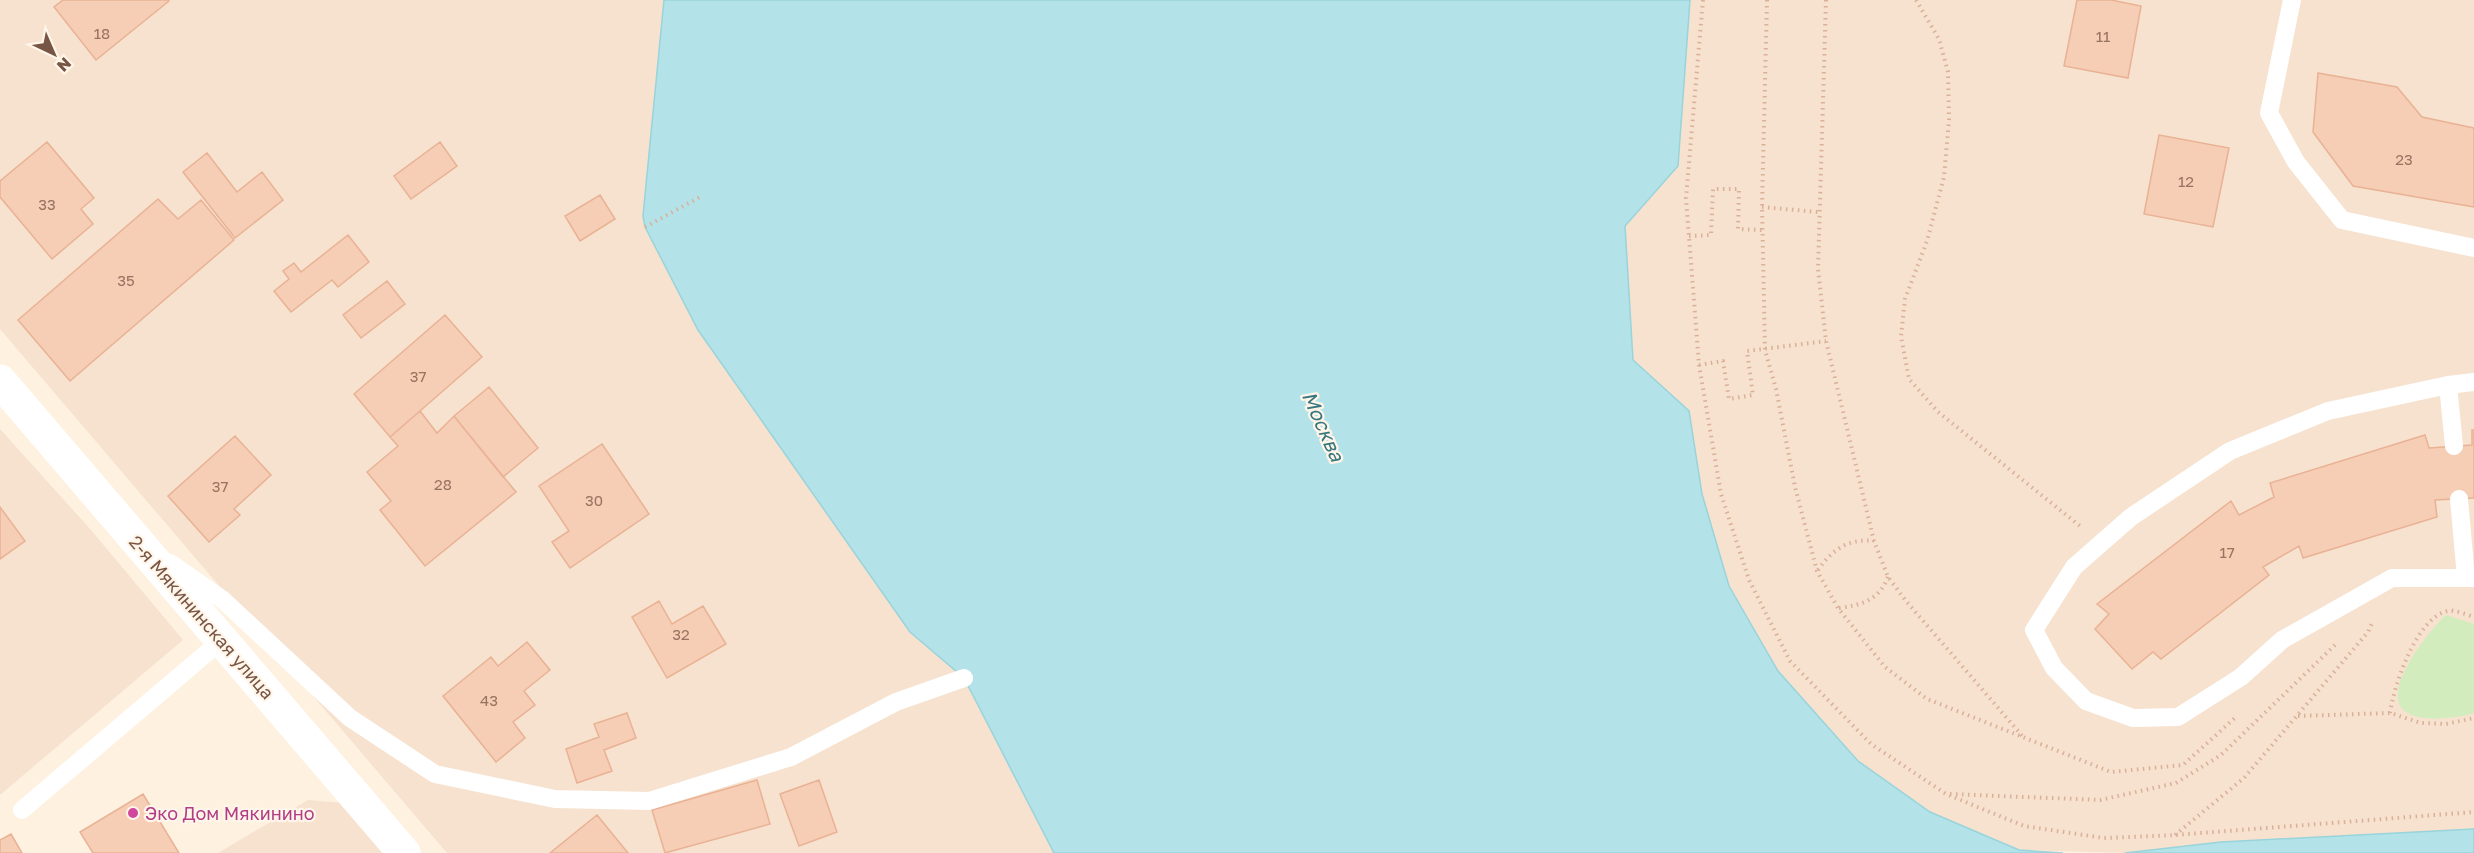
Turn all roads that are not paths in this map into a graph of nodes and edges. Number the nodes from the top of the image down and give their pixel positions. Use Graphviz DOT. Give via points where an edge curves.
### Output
graph roads {
  1 [pos="2292,0"];
  2 [pos="2474,248"];
  3 [pos="0,381"];
  4 [pos="2474,382"];
  5 [pos="2448,385"];
  6 [pos="2454,446"];
  7 [pos="2459,499"];
  8 [pos="134,538"];
  9 [pos="2470,578"];
  10 [pos="222,640"];
  11 [pos="964,678"];
  12 [pos="22,810"];
  13 [pos="404,853"];
  1 -- 2 [label="lane" via="2270,113 2296,162 2342,220"];
  3 -- 8 [label="street, 2-я Мякининская улица"];
  4 -- 5 [label="lane"];
  5 -- 6 [label="lane"];
  5 -- 9 [label="lane" via="2328,411 2230,451 2131,517 2074,567 2034,630 2054,668 2086,701 2133,718 2178,717 2241,677 2282,640 2392,578"];
  7 -- 9 [label="lane"];
  8 -- 10 [label="street, 2-я Мякининская улица"];
  8 -- 11 [label="lane" via="223,600 350,718 435,774 555,798 649,801 790,758 896,702"];
  10 -- 12 [label="lane"];
  10 -- 13 [label="street, 2-я Мякининская улица"];
}
